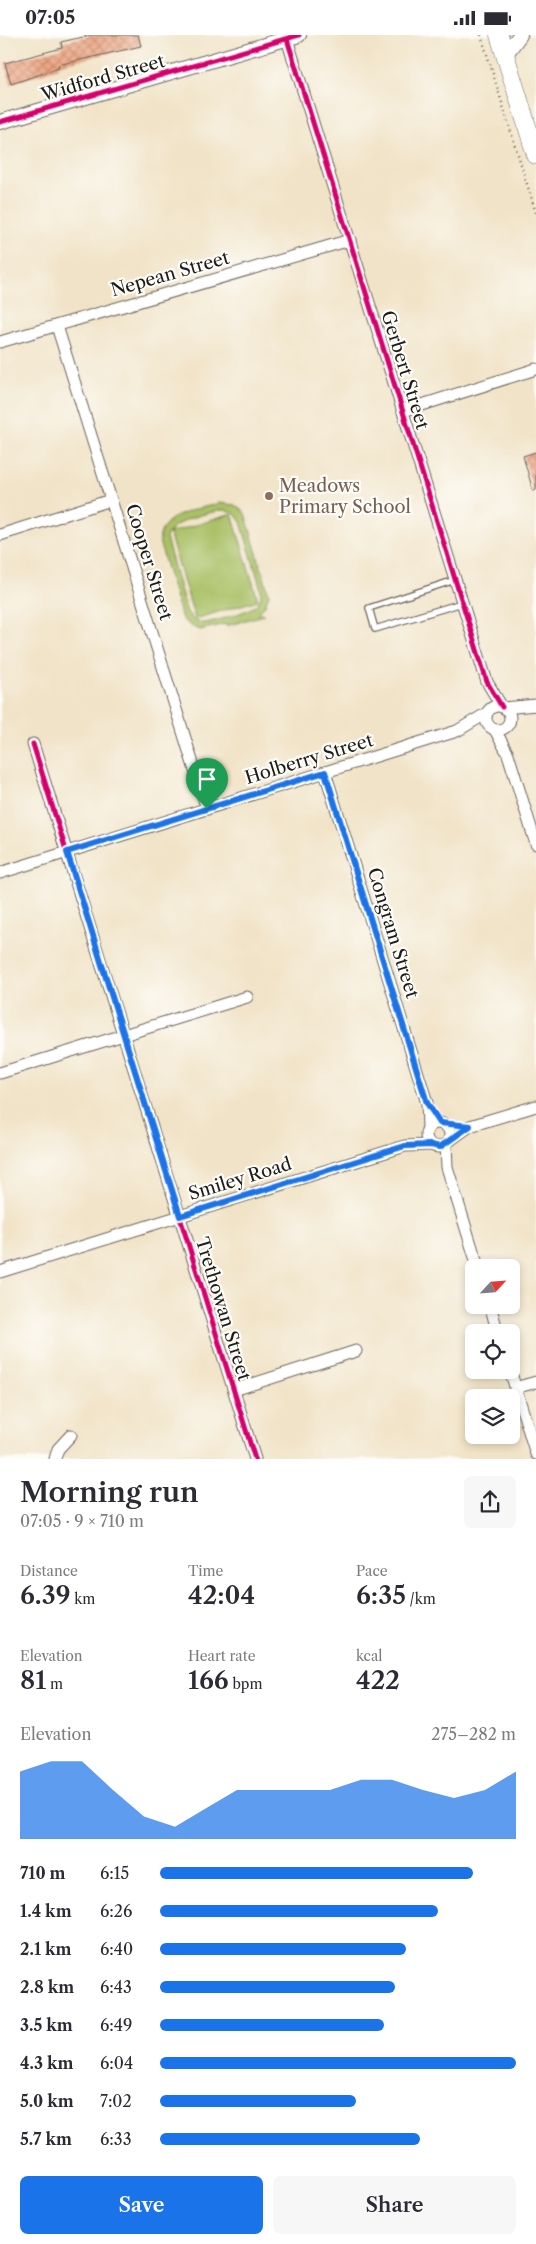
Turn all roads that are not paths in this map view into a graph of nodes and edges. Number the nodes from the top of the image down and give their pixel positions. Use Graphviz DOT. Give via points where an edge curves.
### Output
graph roads {
  1 [pos="499,35"];
  2 [pos="520,35"];
  3 [pos="293,37"];
  4 [pos="505,55"];
  5 [pos="0,122"];
  6 [pos="536,155"];
  7 [pos="350,240"];
  8 [pos="57,326"];
  9 [pos="0,342"];
  10 [pos="536,369"];
  11 [pos="403,411"];
  12 [pos="111,500"];
  13 [pos="0,535"];
  14 [pos="455,580"];
  15 [pos="462,603"];
  16 [pos="487,682"];
  17 [pos="536,706"];
  18 [pos="503,707"];
  19 [pos="488,711"];
  20 [pos="508,724"];
  21 [pos="493,729"];
  22 [pos="457,731"];
  23 [pos="33,744"];
  24 [pos="508,753"];
  25 [pos="325,772"];
  26 [pos="207,809"];
  27 [pos="536,844"];
  28 [pos="67,852"];
  29 [pos="0,873"];
  30 [pos="247,997"];
  31 [pos="123,1035"];
  32 [pos="0,1073"];
  33 [pos="427,1103"];
  34 [pos="536,1106"];
  35 [pos="442,1124"];
  36 [pos="470,1126"];
  37 [pos="427,1128"];
  38 [pos="447,1143"];
  39 [pos="405,1146"];
  40 [pos="432,1146"];
  41 [pos="447,1167"];
  42 [pos="180,1216"];
  43 [pos="476,1259"];
  44 [pos="0,1272"];
  45 [pos="356,1351"];
  46 [pos="512,1379"];
  47 [pos="536,1382"];
  48 [pos="515,1388"];
  49 [pos="234,1390"];
  50 [pos="71,1435"];
  51 [pos="536,1454"];
  52 [pos="55,1459"];
  53 [pos="256,1459"];
  1 -- 4 [label="main road"];
  2 -- 4 [label="street"];
  3 -- 5 [label="street, Widford Street"];
  3 -- 7 [label="street, Gerbert Street"];
  4 -- 6 [label="main road"];
  7 -- 8 [label="street, Nepean Street"];
  7 -- 11 [label="street, Gerbert Street"];
  8 -- 9 [label="street, Nepean Street"];
  8 -- 12 [label="street, Cooper Street"];
  10 -- 11 [label="street"];
  11 -- 14 [label="street, Gerbert Street"];
  12 -- 13 [label="street"];
  12 -- 26 [label="street, Cooper Street"];
  14 -- 15 [label="street, Gerbert Street"];
  14 -- 15 [label="lane" via="369,608 375,629"];
  15 -- 16 [label="street, Gerbert Street"];
  16 -- 18 [label="street, Gerbert Street"];
  16 -- 19 [label="street, Gerbert Street"];
  17 -- 18 [label="street"];
  17 -- 20 [label="street"];
  18 -- 19 [label="street"];
  18 -- 20 [label="street" via="510,716"];
  19 -- 21 [label="street" via="486,720"];
  19 -- 22 [label="street, Holberry Street" via="476,722"];
  20 -- 21 [label="street" via="502,729"];
  20 -- 24 [label="street"];
  21 -- 22 [label="street, Holberry Street"];
  21 -- 24 [label="street"];
  22 -- 25 [label="street, Holberry Street"];
  23 -- 28 [label="street, Trethowan Street"];
  24 -- 27 [label="street"];
  25 -- 26 [label="street, Holberry Street"];
  25 -- 33 [label="street, Congram Street"];
  26 -- 28 [label="street, Holberry Street"];
  28 -- 29 [label="street, Holberry Street"];
  28 -- 31 [label="street, Trethowan Street"];
  30 -- 31 [label="street"];
  31 -- 32 [label="street"];
  31 -- 42 [label="street, Trethowan Street"];
  33 -- 35 [label="street, Congram Street"];
  33 -- 37 [label="street, Congram Street"];
  34 -- 36 [label="street"];
  35 -- 36 [label="street"];
  35 -- 37 [label="street"];
  35 -- 38 [label="street" via="450,1134"];
  36 -- 38 [label="street"];
  37 -- 39 [label="street, Smiley Road"];
  37 -- 40 [label="street" via="425,1137"];
  38 -- 40 [label="street" via="440,1147"];
  38 -- 41 [label="street"];
  39 -- 40 [label="street, Smiley Road"];
  39 -- 42 [label="street, Smiley Road"];
  40 -- 41 [label="street"];
  41 -- 43 [label="street"];
  42 -- 44 [label="street, Smiley Road"];
  42 -- 49 [label="street, Trethowan Street"];
  45 -- 49 [label="street"];
  46 -- 48 [label="street"];
  47 -- 48 [label="street"];
  48 -- 51 [label="street"];
  49 -- 53 [label="street, Trethowan Street"];
  50 -- 52 [label="street" via="58,1449"];
}
